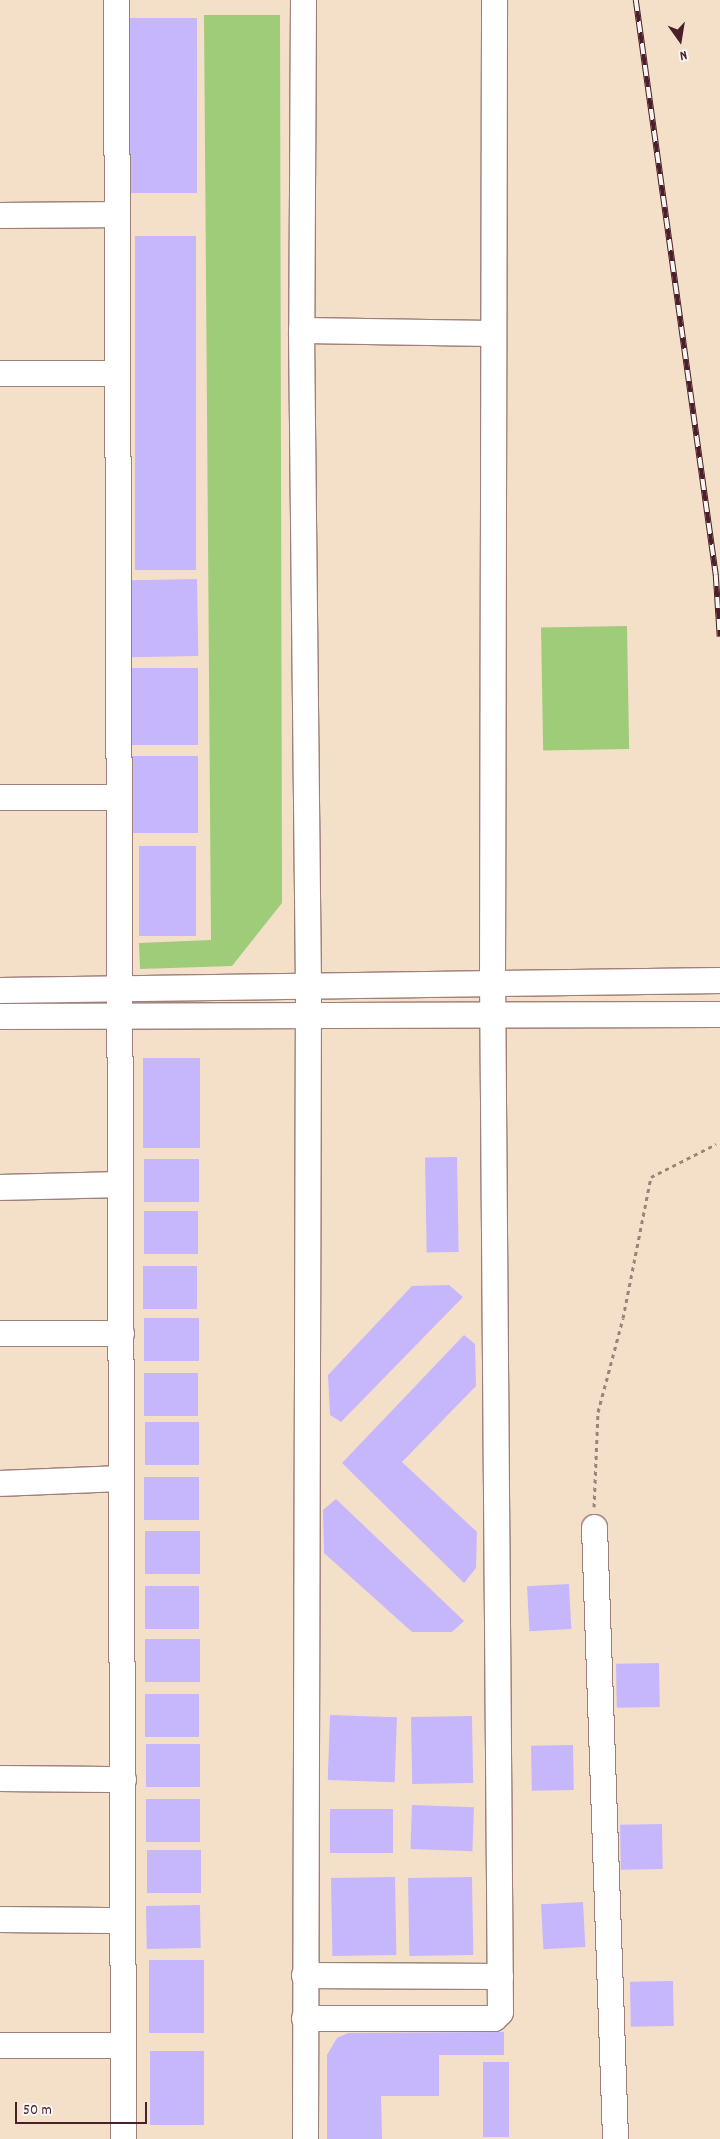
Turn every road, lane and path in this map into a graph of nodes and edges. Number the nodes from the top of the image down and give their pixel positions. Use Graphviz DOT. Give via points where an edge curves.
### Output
graph roads {
  1 [pos="116,0"];
  2 [pos="303,0"];
  3 [pos="494,0"];
  4 [pos="114,214"];
  5 [pos="0,215"];
  6 [pos="301,330"];
  7 [pos="493,333"];
  8 [pos="0,373"];
  9 [pos="114,373"];
  10 [pos="0,797"];
  11 [pos="116,797"];
  12 [pos="720,980"];
  13 [pos="492,981"];
  14 [pos="308,985"];
  15 [pos="118,989"];
  16 [pos="0,990"];
  17 [pos="492,1014"];
  18 [pos="720,1014"];
  19 [pos="307,1015"];
  20 [pos="0,1016"];
  21 [pos="119,1016"];
  22 [pos="716,1144"];
  23 [pos="120,1184"];
  24 [pos="0,1187"];
  25 [pos="0,1333"];
  26 [pos="121,1333"];
  27 [pos="121,1478"];
  28 [pos="0,1484"];
  29 [pos="594,1527"];
  30 [pos="0,1778"];
  31 [pos="123,1779"];
  32 [pos="0,1919"];
  33 [pos="121,1920"];
  34 [pos="304,1976"];
  35 [pos="500,1976"];
  36 [pos="304,2018"];
  37 [pos="0,2045"];
  38 [pos="123,2045"];
  39 [pos="123,2139"];
  40 [pos="305,2139"];
  41 [pos="615,2139"];
  1 -- 4 [label="street"];
  2 -- 6 [label="street"];
  3 -- 7 [label="street"];
  4 -- 5 [label="street"];
  4 -- 9 [label="street"];
  6 -- 7 [label="street"];
  6 -- 14 [label="street"];
  7 -- 13 [label="street"];
  8 -- 9 [label="street"];
  9 -- 11 [label="street"];
  10 -- 11 [label="street"];
  11 -- 15 [label="street"];
  12 -- 13 [label="street"];
  13 -- 14 [label="street"];
  13 -- 17 [label="street"];
  14 -- 15 [label="street"];
  14 -- 19 [label="street"];
  15 -- 16 [label="street"];
  15 -- 21 [label="street"];
  17 -- 18 [label="street"];
  17 -- 19 [label="street"];
  17 -- 35 [label="street"];
  19 -- 21 [label="street"];
  19 -- 34 [label="street"];
  20 -- 21 [label="street"];
  21 -- 23 [label="street"];
  22 -- 29 [label="path" via="651,1177 623,1318 598,1412"];
  23 -- 24 [label="street"];
  23 -- 26 [label="street"];
  25 -- 26 [label="street"];
  26 -- 27 [label="street"];
  27 -- 28 [label="street"];
  27 -- 31 [label="street"];
  29 -- 41 [label="street"];
  30 -- 31 [label="street"];
  31 -- 33 [label="street"];
  32 -- 33 [label="street"];
  33 -- 38 [label="street"];
  34 -- 35 [label="street"];
  34 -- 36 [label="street"];
  35 -- 36 [label="street" via="500,2012 494,2018"];
  36 -- 40 [label="street"];
  37 -- 38 [label="street"];
  38 -- 39 [label="street"];
}
